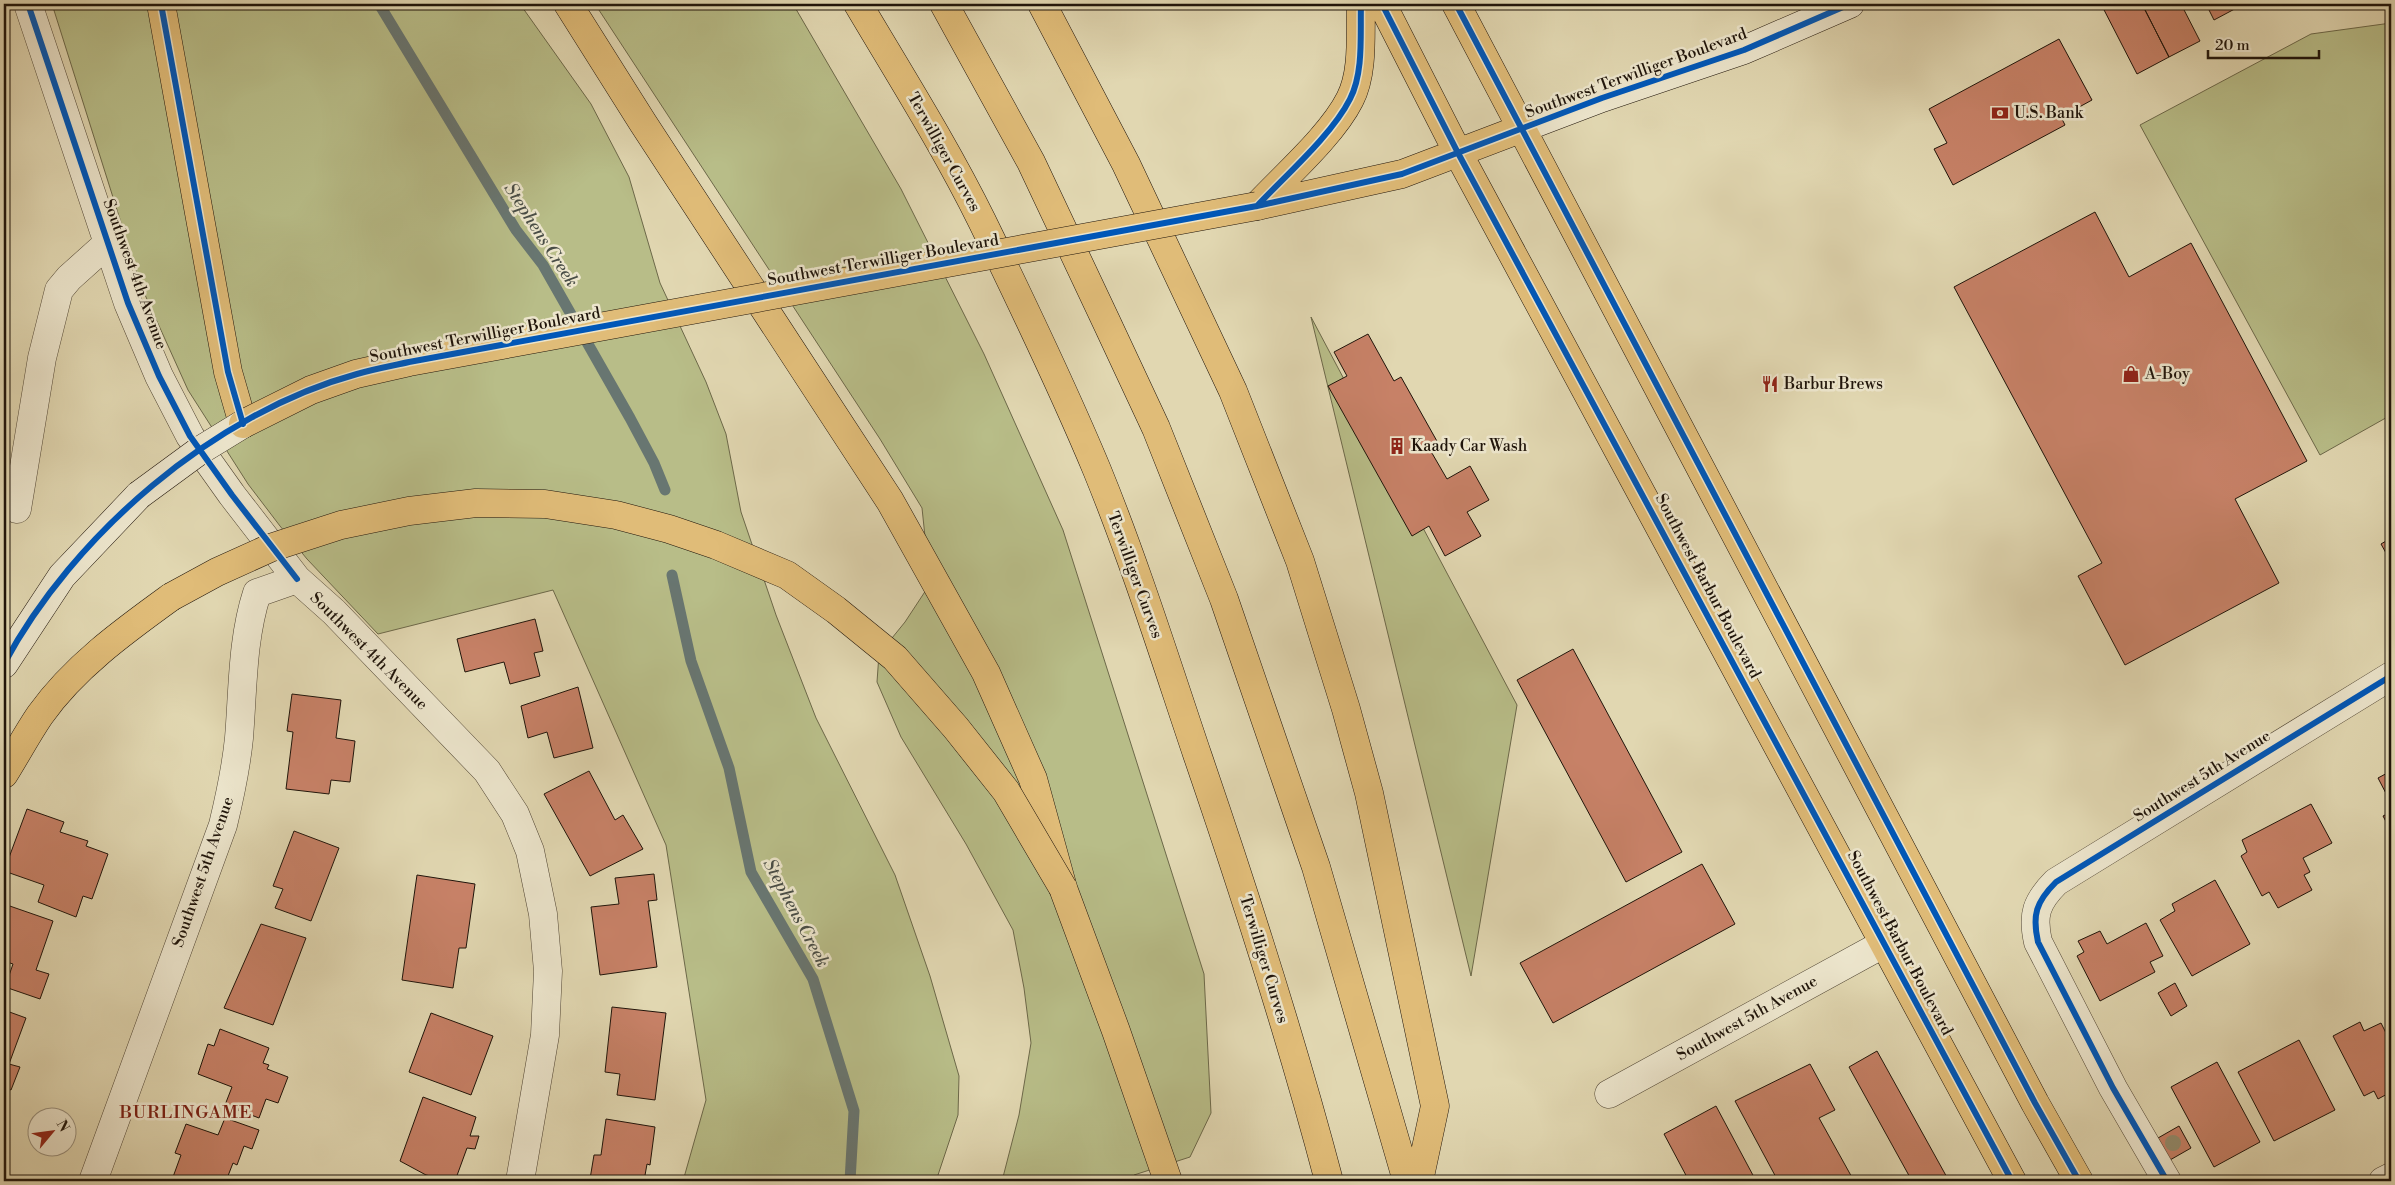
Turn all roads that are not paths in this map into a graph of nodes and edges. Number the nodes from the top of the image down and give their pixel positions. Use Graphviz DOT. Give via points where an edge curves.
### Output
graph roads {
  1 [pos="28,4"];
  2 [pos="161,4"];
  3 [pos="568,4"];
  4 [pos="858,4"];
  5 [pos="944,4"];
  6 [pos="1042,4"];
  7 [pos="1361,4"];
  8 [pos="1382,4"];
  9 [pos="1456,4"];
  10 [pos="1850,4"];
  11 [pos="1523,128"];
  12 [pos="1458,153"];
  13 [pos="1257,206"];
  14 [pos="108,243"];
  15 [pos="242,424"];
  16 [pos="17,509"];
  17 [pos="297,579"];
  18 [pos="4,664"];
  19 [pos="2391,676"];
  20 [pos="4,774"];
  21 [pos="1063,888"];
  22 [pos="1885,944"];
  23 [pos="1610,1094"];
  24 [pos="1165,1173"];
  25 [pos="2391,1177"];
  26 [pos="93,1181"];
  27 [pos="520,1181"];
  28 [pos="1329,1181"];
  29 [pos="1407,1181"];
  30 [pos="1420,1181"];
  31 [pos="2012,1181"];
  32 [pos="2079,1181"];
  33 [pos="2167,1181"];
  34 [pos="2383,1181"];
  1 -- 14 [label="street, Southwest 4th Avenue"];
  2 -- 15 [label="main road" via="226,362"];
  3 -- 21 [label="main road, bridge" via="895,509 986,673 1033,779"];
  4 -- 28 [label="main road, Terwilliger Curves" via="980,217 1097,472 1233,857"];
  5 -- 29 [label="main road" via="1031,162 1106,321 1156,428 1220,590 1316,867"];
  6 -- 30 [label="main road" via="1126,164 1233,392 1300,561 1369,793 1435,1106"];
  7 -- 13 [label="main road" via="1358,72 1350,98 1322,138"];
  8 -- 12 [label="main road, Southwest Barbur Boulevard"];
  9 -- 11 [label="main road"];
  10 -- 11 [label="street, Southwest Terwilliger Boulevard" via="1744,50"];
  11 -- 12 [label="main road, Southwest Terwilliger Boulevard"];
  11 -- 32 [label="main road"];
  12 -- 13 [label="main road, Southwest Terwilliger Boulevard" via="1402,174"];
  12 -- 22 [label="main road, Southwest Barbur Boulevard"];
  13 -- 15 [label="main road, Southwest Terwilliger Boulevard, bridge" via="400,364 356,374 311,390"];
  14 -- 16 [label="street" via="59,290 42,358"];
  14 -- 17 [label="street, Southwest 4th Avenue" via="159,376 190,436"];
  15 -- 18 [label="street, Southwest Terwilliger Boulevard, bridge" via="198,451 140,494 62,576"];
  17 -- 26 [label="street, Southwest 5th Avenue" via="257,593 246,646 233,782 223,825"];
  17 -- 27 [label="street, Southwest 4th Avenue" via="334,612 487,771 515,814 530,851 543,914 548,971 545,1035"];
  19 -- 33 [label="street, Southwest 5th Avenue" via="2056,882 2037,908 2034,927 2038,942 2113,1088"];
  20 -- 21 [label="main road, bridge" via="40,714 70,680 127,629 171,597 217,572 270,548 340,525 410,511 476,503 545,504 616,516 716,545 787,575 836,610 895,658 956,728 1006,791"];
  21 -- 24 [label="main road"];
  22 -- 23 [label="street, Southwest 5th Avenue"];
  22 -- 31 [label="main road, Southwest Barbur Boulevard"];
  25 -- 34 [label="street"];
}
